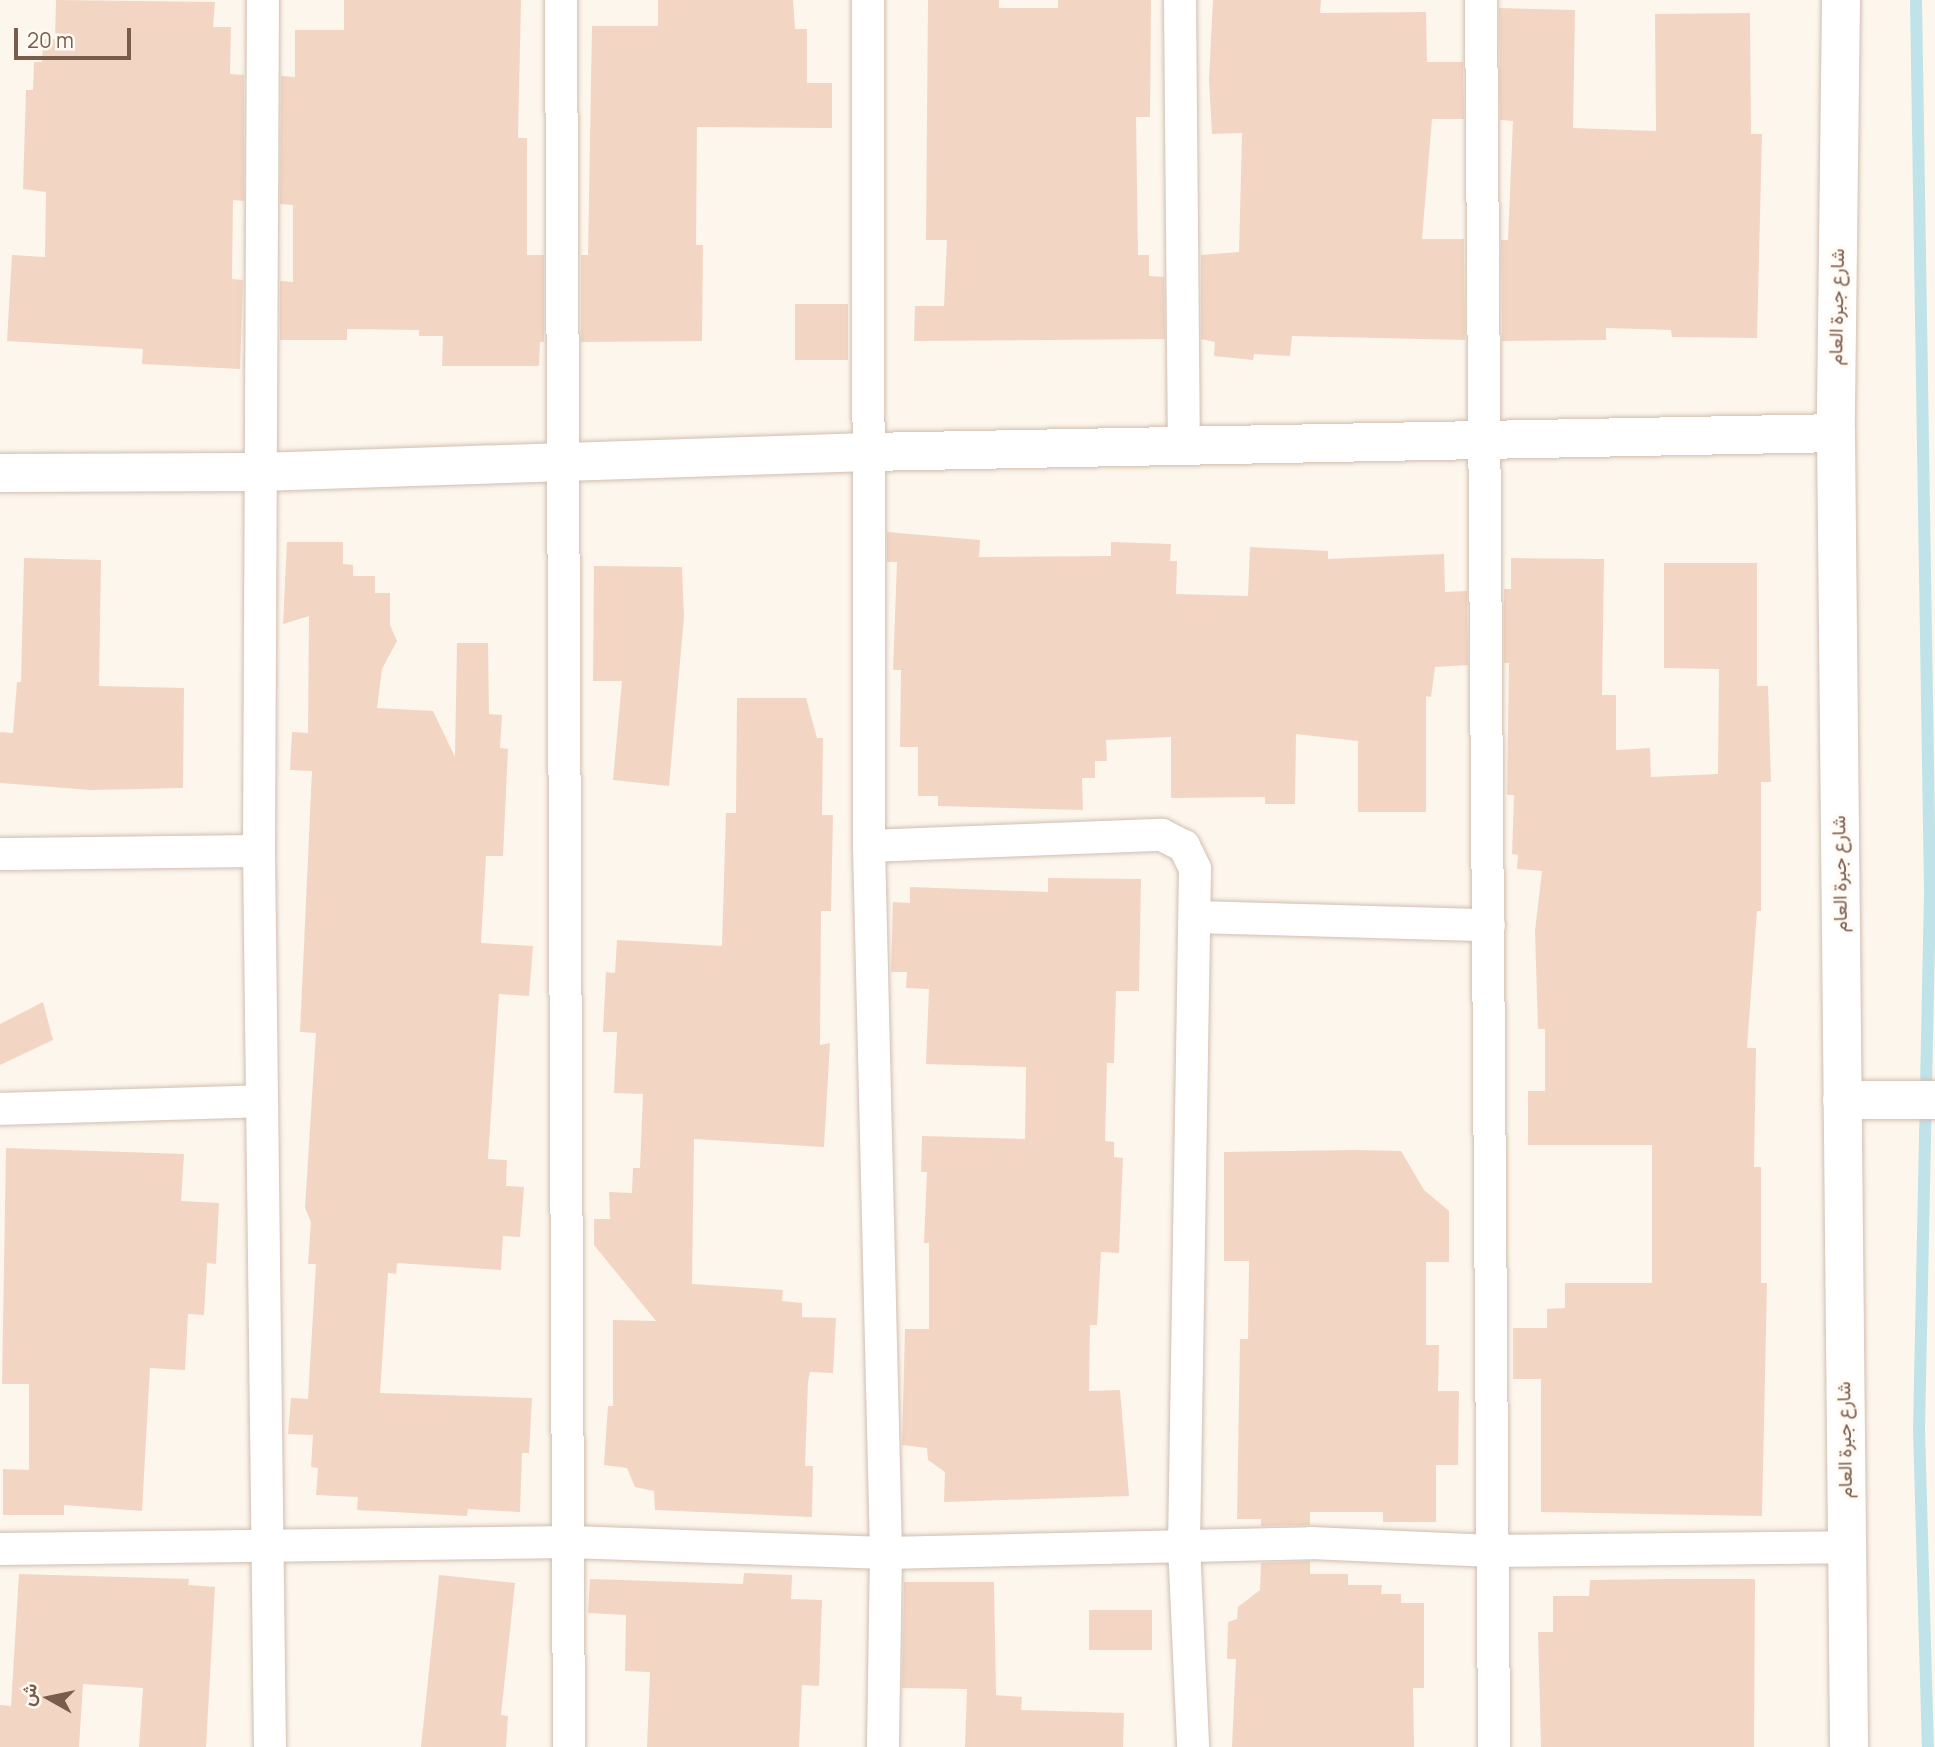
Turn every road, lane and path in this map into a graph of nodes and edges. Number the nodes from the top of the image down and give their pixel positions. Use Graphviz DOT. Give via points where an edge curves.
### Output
graph roads {
  1 [pos="264,0"];
  2 [pos="561,0"];
  3 [pos="868,0"];
  4 [pos="1180,0"];
  5 [pos="1481,0"];
  6 [pos="1841,0"];
  7 [pos="1836,433"];
  8 [pos="1483,442"];
  9 [pos="1184,449"];
  10 [pos="868,452"];
  11 [pos="565,461"];
  12 [pos="261,472"];
  13 [pos="0,473"];
  14 [pos="869,846"];
  15 [pos="259,851"];
  16 [pos="0,854"];
  17 [pos="1195,917"];
  18 [pos="1489,925"];
  19 [pos="1842,1100"];
  20 [pos="1935,1100"];
  21 [pos="262,1101"];
  22 [pos="0,1109"];
  23 [pos="570,1542"];
  24 [pos="269,1543"];
  25 [pos="1184,1545"];
  26 [pos="1846,1547"];
  27 [pos="0,1549"];
  28 [pos="1492,1551"];
  29 [pos="886,1553"];
  30 [pos="270,1747"];
  31 [pos="569,1747"];
  32 [pos="883,1747"];
  33 [pos="1194,1747"];
  34 [pos="1494,1747"];
  35 [pos="1849,1747"];
  1 -- 12 [label="street"];
  2 -- 11 [label="street"];
  3 -- 10 [label="street"];
  4 -- 9 [label="street"];
  5 -- 8 [label="street"];
  6 -- 7 [label="street, شارع جبرة العام"];
  7 -- 8 [label="street"];
  7 -- 19 [label="street, شارع جبرة العام"];
  8 -- 9 [label="street"];
  8 -- 18 [label="street"];
  9 -- 10 [label="street"];
  10 -- 11 [label="street"];
  10 -- 14 [label="street"];
  11 -- 12 [label="street"];
  11 -- 23 [label="street"];
  12 -- 13 [label="street"];
  12 -- 15 [label="street"];
  14 -- 17 [label="street" via="1162,835 1184,846 1195,869"];
  14 -- 29 [label="street"];
  15 -- 16 [label="street"];
  15 -- 21 [label="street"];
  17 -- 18 [label="street"];
  17 -- 25 [label="street"];
  18 -- 28 [label="street"];
  19 -- 20 [label="street"];
  19 -- 26 [label="street, شارع جبرة العام"];
  21 -- 22 [label="street"];
  21 -- 24 [label="street"];
  23 -- 24 [label="street"];
  23 -- 29 [label="street"];
  23 -- 31 [label="street"];
  24 -- 27 [label="street"];
  24 -- 30 [label="street"];
  25 -- 28 [label="street" via="1311,1543"];
  25 -- 29 [label="street"];
  25 -- 33 [label="street"];
  26 -- 28 [label="street"];
  26 -- 35 [label="street, شارع جبرة العام"];
  28 -- 34 [label="street"];
  29 -- 32 [label="street"];
}
